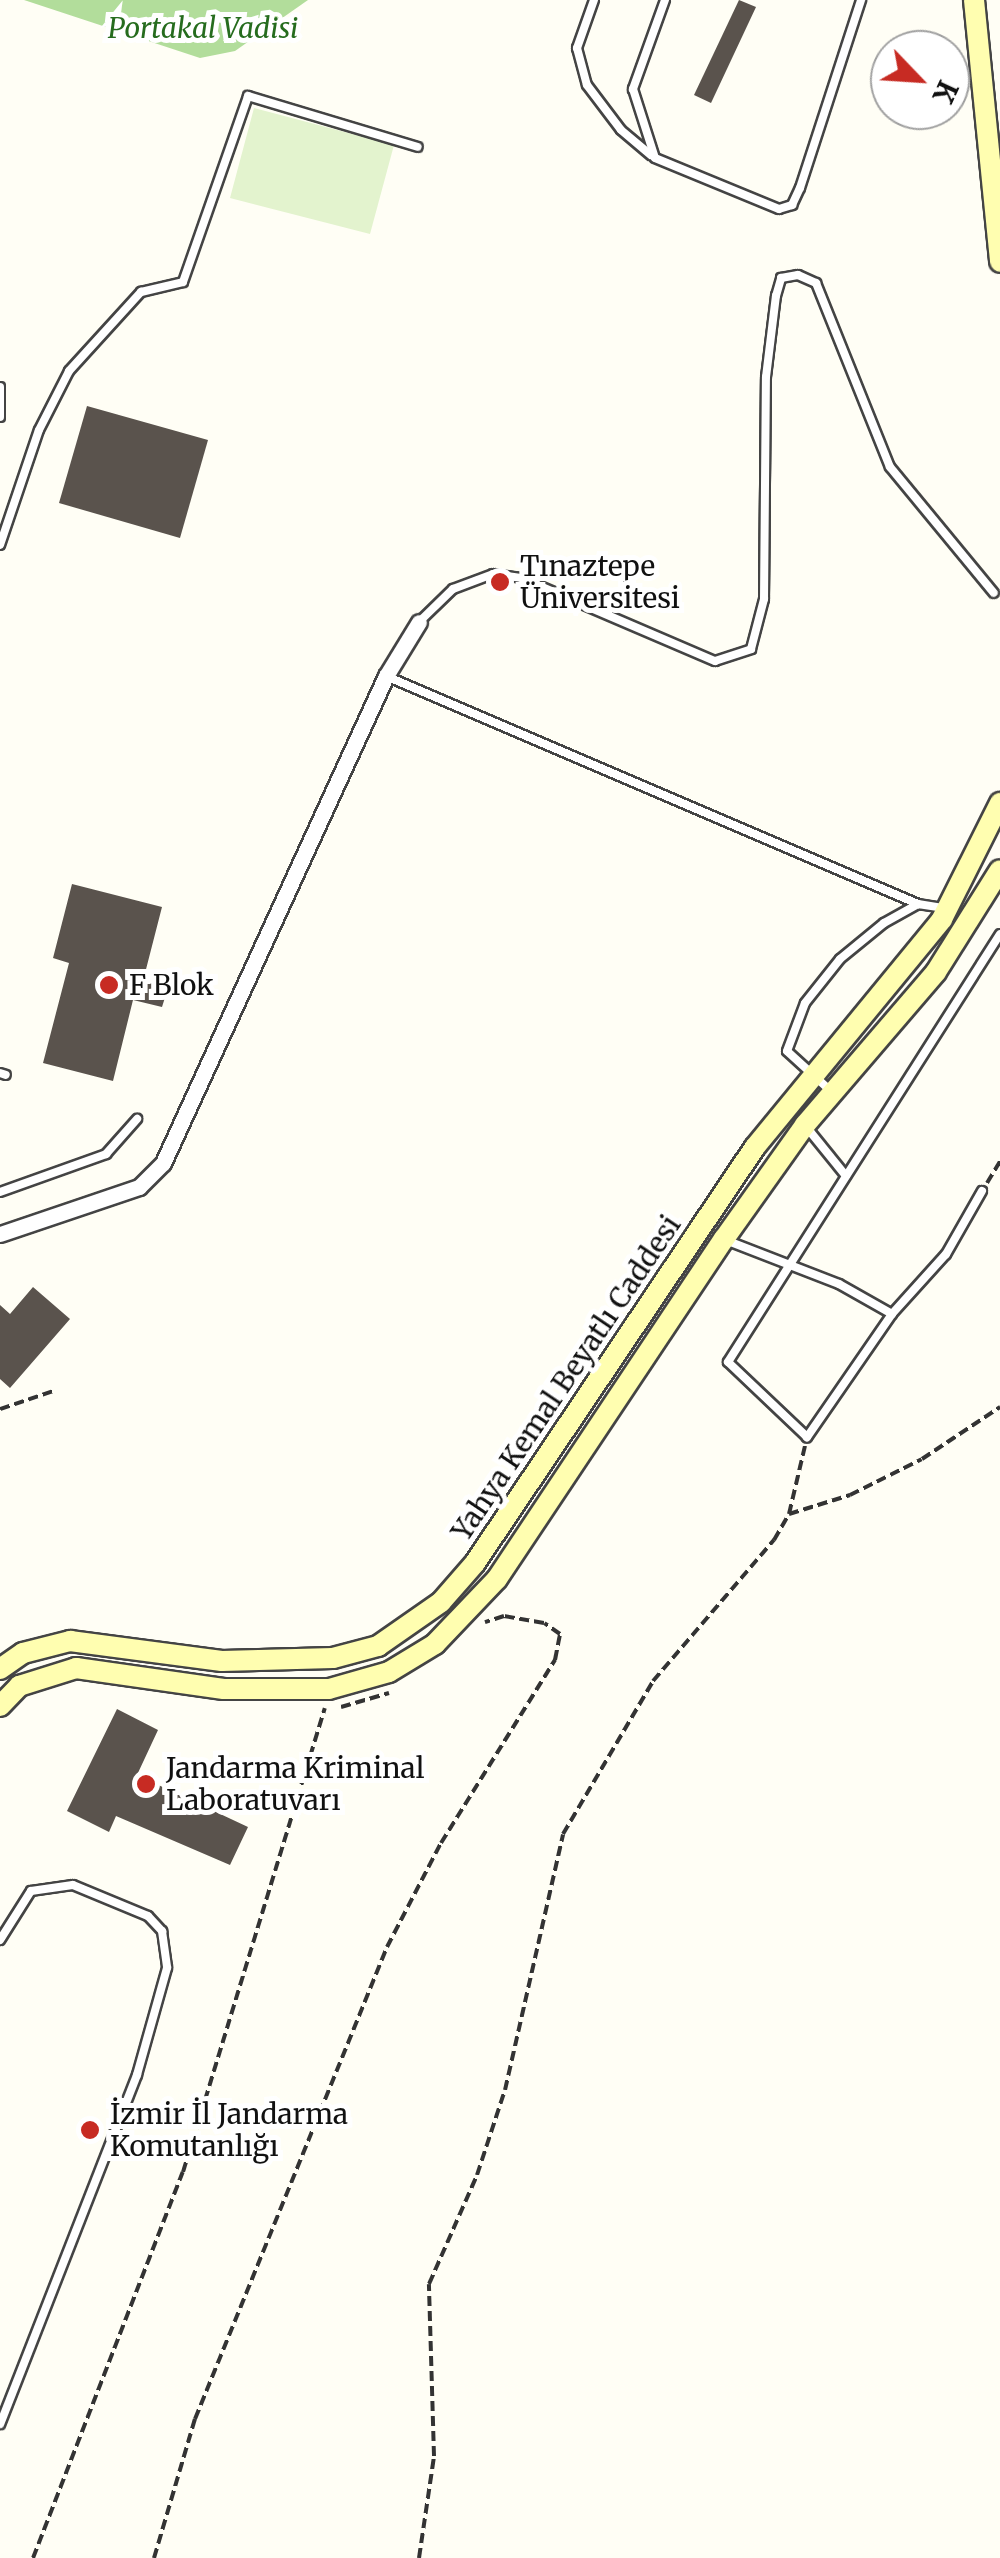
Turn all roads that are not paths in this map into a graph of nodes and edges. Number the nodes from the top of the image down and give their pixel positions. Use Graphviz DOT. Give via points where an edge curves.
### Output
graph roads {
  1 [pos="594,0"];
  2 [pos="665,0"];
  3 [pos="861,0"];
  4 [pos="974,0"];
  5 [pos="995,108"];
  6 [pos="418,147"];
  7 [pos="655,158"];
  8 [pos="1000,262"];
  9 [pos="0,387"];
  10 [pos="0,417"];
  11 [pos="0,545"];
  12 [pos="994,593"];
  13 [pos="419,622"];
  14 [pos="386,676"];
  15 [pos="1000,803"];
  16 [pos="1000,870"];
  17 [pos="918,904"];
  18 [pos="948,908"];
  19 [pos="1000,934"];
  20 [pos="813,1076"];
  21 [pos="833,1093"];
  22 [pos="136,1119"];
  23 [pos="804,1126"];
  24 [pos="846,1176"];
  25 [pos="982,1191"];
  26 [pos="0,1192"];
  27 [pos="0,1234"];
  28 [pos="724,1239"];
  29 [pos="792,1268"];
  30 [pos="672,1270"];
  31 [pos="694,1284"];
  32 [pos="892,1314"];
  33 [pos="0,1668"];
  34 [pos="0,1706"];
  35 [pos="0,1940"];
  36 [pos="0,2424"];
  1 -- 7 [label="lane" via="577,48 587,84 621,130"];
  2 -- 7 [label="lane" via="633,89"];
  3 -- 7 [label="lane" via="792,205 779,209"];
  4 -- 5 [label="main road"];
  5 -- 8 [label="main road"];
  6 -- 11 [label="lane" via="248,96 184,282 141,292 69,370 39,430"];
  9 -- 10 [label="lane"];
  12 -- 13 [label="lane" via="890,467 816,283 798,275 782,278 776,296 766,377 764,600 752,649 715,661 520,578 493,574 453,589"];
  13 -- 14 [label="street"];
  14 -- 17 [label="lane"];
  14 -- 27 [label="street" via="164,1163 139,1187"];
  15 -- 18 [label="main road, Yahya Kemal Beyatlı Caddesi"];
  16 -- 21 [label="main road, Yahya Kemal Beyatlı Caddesi" via="936,972"];
  17 -- 18 [label="lane"];
  17 -- 20 [label="lane" via="840,959 805,1003 787,1051"];
  18 -- 20 [label="main road, Yahya Kemal Beyatlı Caddesi"];
  19 -- 24 [label="lane"];
  20 -- 21 [label="lane"];
  20 -- 30 [label="main road, Yahya Kemal Beyatlı Caddesi" via="755,1147"];
  21 -- 23 [label="main road, Yahya Kemal Beyatlı Caddesi"];
  22 -- 26 [label="lane" via="106,1154"];
  23 -- 24 [label="lane"];
  23 -- 28 [label="main road, Yahya Kemal Beyatlı Caddesi"];
  24 -- 29 [label="lane"];
  25 -- 32 [label="lane" via="946,1254"];
  28 -- 29 [label="lane"];
  28 -- 31 [label="main road, Yahya Kemal Beyatlı Caddesi"];
  29 -- 32 [label="lane"];
  29 -- 32 [label="lane" via="728,1362 807,1437"];
  30 -- 31 [label="main road"];
  30 -- 33 [label="main road, Yahya Kemal Beyatlı Caddesi" via="460,1583 400,1634 355,1654 274,1663 70,1642 34,1649"];
  31 -- 34 [label="main road, Yahya Kemal Beyatlı Caddesi" via="479,1601 412,1660 342,1686 224,1690 76,1668 19,1686"];
  35 -- 36 [label="lane" via="31,1891 73,1885 148,1916 162,1931 167,1968 138,2075"];
}
